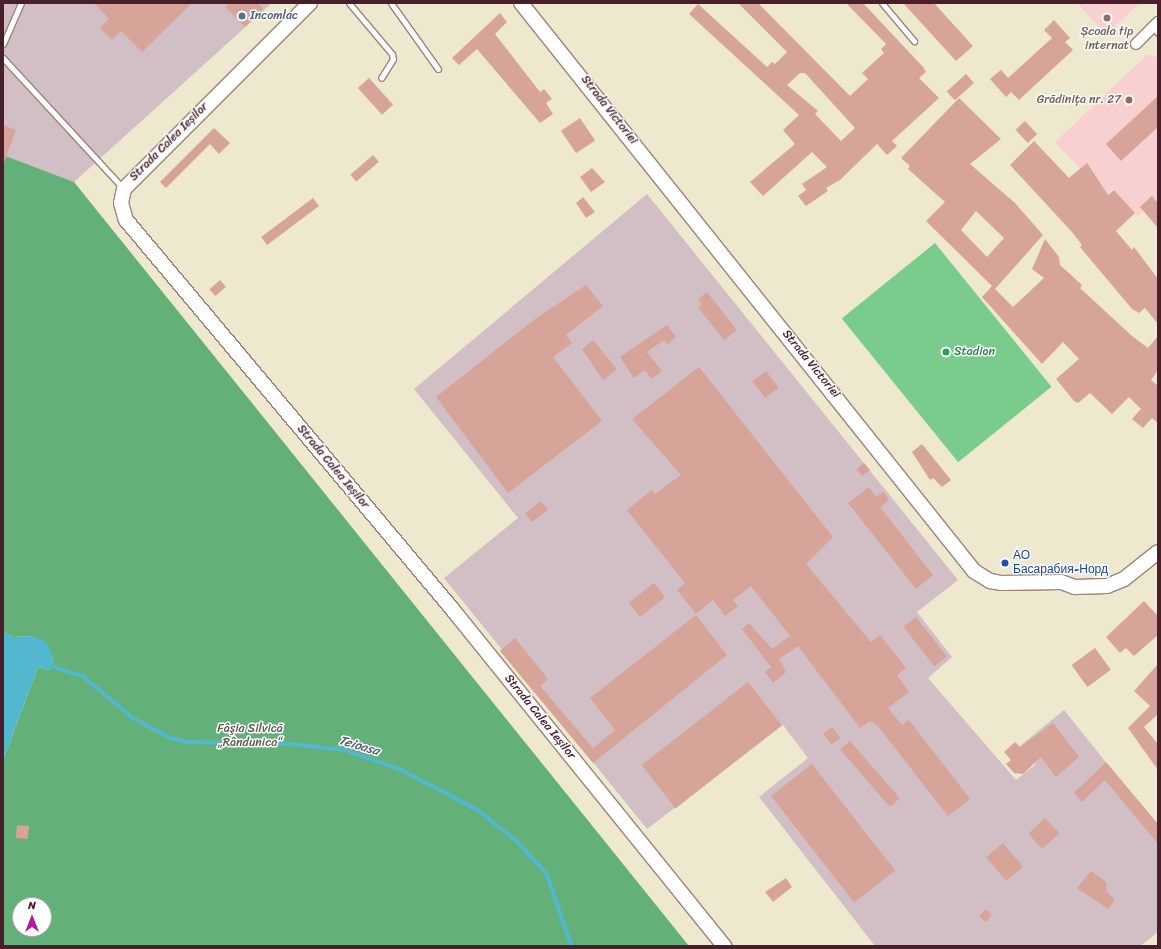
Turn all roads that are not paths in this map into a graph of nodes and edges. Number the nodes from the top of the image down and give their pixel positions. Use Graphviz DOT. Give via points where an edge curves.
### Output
graph roads {
  1 [pos="21,3"];
  2 [pos="310,3"];
  3 [pos="349,3"];
  4 [pos="391,3"];
  5 [pos="521,3"];
  6 [pos="882,3"];
  7 [pos="1156,27"];
  8 [pos="914,41"];
  9 [pos="3,44"];
  10 [pos="1136,44"];
  11 [pos="3,58"];
  12 [pos="438,69"];
  13 [pos="381,78"];
  14 [pos="124,189"];
  15 [pos="1158,552"];
  16 [pos="724,946"];
  1 -- 9 [label="lane"];
  2 -- 14 [label="street, Strada Calea Ieșilor"];
  3 -- 13 [label="lane" via="392,54 393,59"];
  4 -- 12 [label="lane"];
  5 -- 15 [label="street, Strada Victoriei" via="974,571 990,581 1002,583 1043,582 1107,586 1124,579"];
  6 -- 8 [label="lane"];
  7 -- 10 [label="street"];
  11 -- 14 [label="lane"];
  14 -- 16 [label="street, Strada Calea Ieșilor" via="121,203 126,220 453,610"];
}
